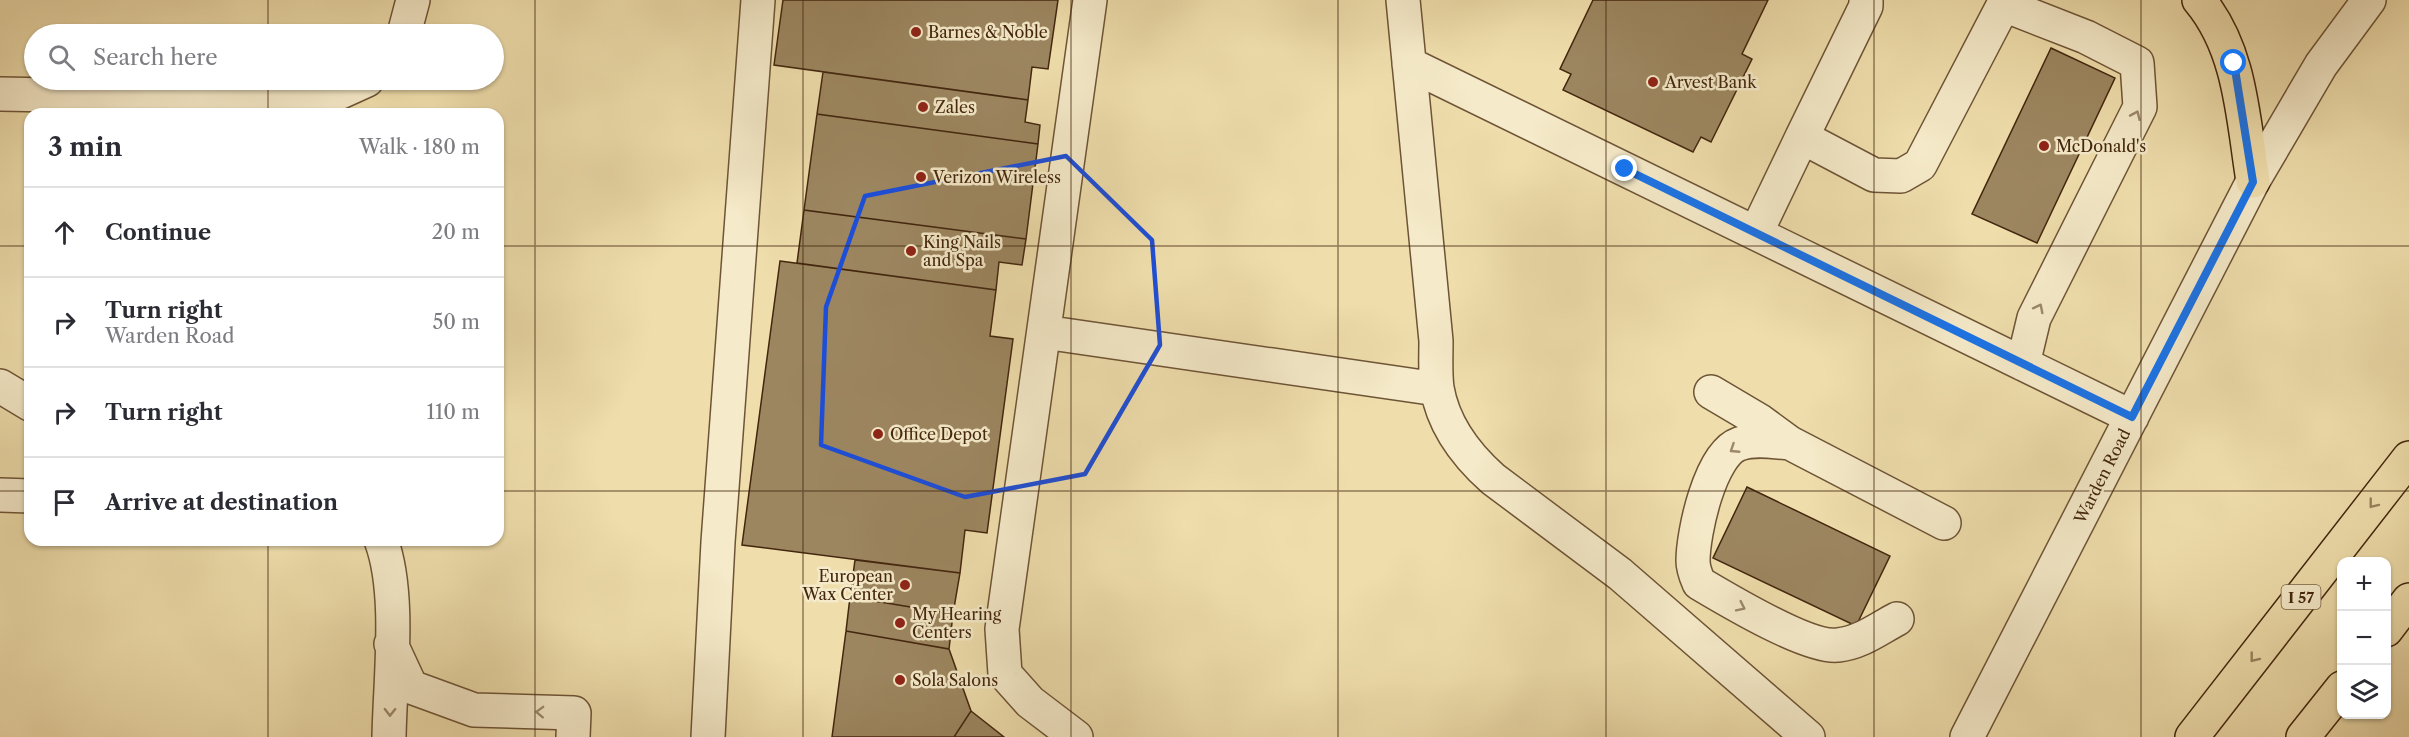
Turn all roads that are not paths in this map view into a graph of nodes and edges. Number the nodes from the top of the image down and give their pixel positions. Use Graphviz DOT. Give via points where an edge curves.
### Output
graph roads {
  1 [pos="413,0"];
  2 [pos="758,0"];
  3 [pos="1090,0"];
  4 [pos="1403,0"];
  5 [pos="1866,0"];
  6 [pos="2199,0"];
  7 [pos="2369,0"];
  8 [pos="2005,2"];
  9 [pos="407,24"];
  10 [pos="1409,64"];
  11 [pos="345,90"];
  12 [pos="0,94"];
  13 [pos="1802,137"];
  14 [pos="2253,182"];
  15 [pos="1756,233"];
  16 [pos="1044,332"];
  17 [pos="2023,364"];
  18 [pos="0,386"];
  19 [pos="1437,389"];
  20 [pos="1711,392"];
  21 [pos="24,400"];
  22 [pos="24,411"];
  23 [pos="0,414"];
  24 [pos="2132,417"];
  25 [pos="1790,443"];
  26 [pos="2409,458"];
  27 [pos="0,495"];
  28 [pos="24,496"];
  29 [pos="1944,523"];
  30 [pos="383,546"];
  31 [pos="1699,583"];
  32 [pos="2409,600"];
  33 [pos="1897,618"];
  34 [pos="1676,622"];
  35 [pos="2391,623"];
  36 [pos="391,644"];
  37 [pos="2337,694"];
  38 [pos="389,737"];
  39 [pos="573,737"];
  40 [pos="708,737"];
  41 [pos="1076,737"];
  42 [pos="1808,737"];
  43 [pos="1967,737"];
  44 [pos="2192,737"];
  45 [pos="2304,737"];
  1 -- 9 [label="street"];
  2 -- 40 [label="street" via="718,542"];
  3 -- 16 [label="street"];
  4 -- 10 [label="street"];
  5 -- 13 [label="street"];
  6 -- 14 [label="main road" via="2214,18 2234,63"];
  7 -- 14 [label="street, Warden Road" via="2321,65"];
  8 -- 13 [label="street" via="1920,165 1901,176 1874,175"];
  17 -- 8 [label="street, one-way" via="2034,318 2140,107 2137,63"];
  10 -- 15 [label="street"];
  10 -- 19 [label="street" via="1436,341"];
  11 -- 12 [label="street" via="323,100"];
  13 -- 15 [label="street"];
  14 -- 24 [label="street, Warden Road"];
  15 -- 17 [label="street"];
  16 -- 19 [label="street"];
  16 -- 41 [label="street" via="1002,629 1005,674 1030,702"];
  17 -- 24 [label="street"];
  18 -- 21 [label="street"];
  19 -- 34 [label="street" via="1453,435 1478,466 1620,574"];
  20 -- 25 [label="street"];
  22 -- 23 [label="street"];
  24 -- 43 [label="street, Warden Road"];
  25 -- 29 [label="street"];
  25 -- 31 [label="street, one-way" via="1762,440 1738,444 1723,456 1695,533 1692,564"];
  26 -- 44 [label="main road, I 57, one-way"];
  27 -- 28 [label="street"];
  30 -- 36 [label="street" via="393,591"];
  31 -- 33 [label="street, one-way" via="1809,640 1836,646 1858,641"];
  31 -- 34 [label="street"];
  32 -- 35 [label="main road"];
  34 -- 42 [label="street"];
  36 -- 38 [label="street, one-way"];
  39 -- 36 [label="street, one-way" via="574,713 474,710 411,687"];
  37 -- 45 [label="main road"];
}
